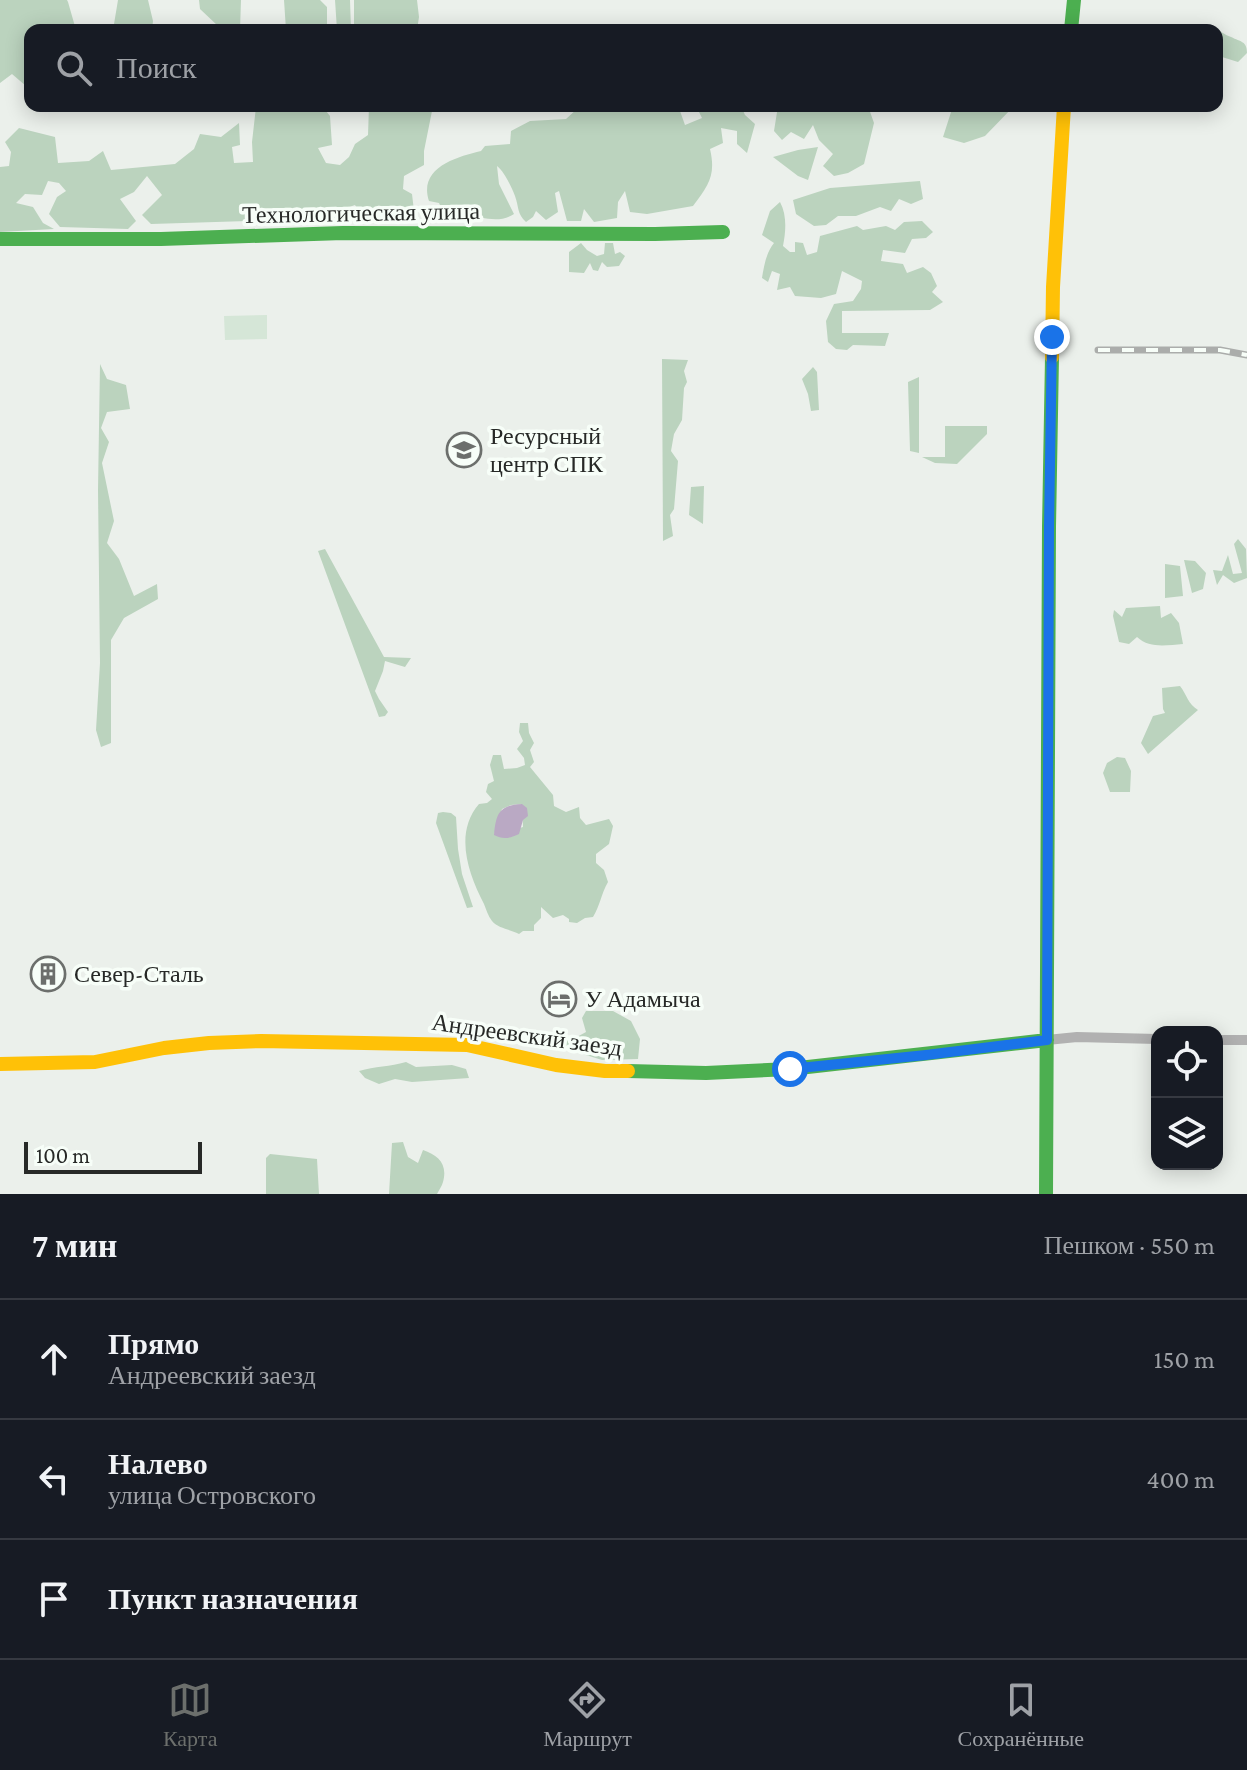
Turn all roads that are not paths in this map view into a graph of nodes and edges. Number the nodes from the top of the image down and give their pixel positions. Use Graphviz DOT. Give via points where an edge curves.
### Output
graph roads {
  1 [pos="1074,0"];
  2 [pos="1072,24"];
  3 [pos="1064,112"];
  4 [pos="723,232"];
  5 [pos="0,239"];
  6 [pos="1151,1039"];
  7 [pos="1047,1040"];
  8 [pos="1223,1040"];
  9 [pos="1247,1040"];
  10 [pos="0,1064"];
  11 [pos="1046,1194"];
  1 -- 2 [label="street"];
  3 -- 7 [label="street" via="1053,287"];
  4 -- 5 [label="street, Технологическая улица"];
  6 -- 7 [label="street"];
  7 -- 10 [label="street, Андреевский заезд" via="790,1069 706,1073 605,1071 467,1045 428,1043 209,1043 83,1063"];
  7 -- 11 [label="street"];
  8 -- 9 [label="street"];
}
